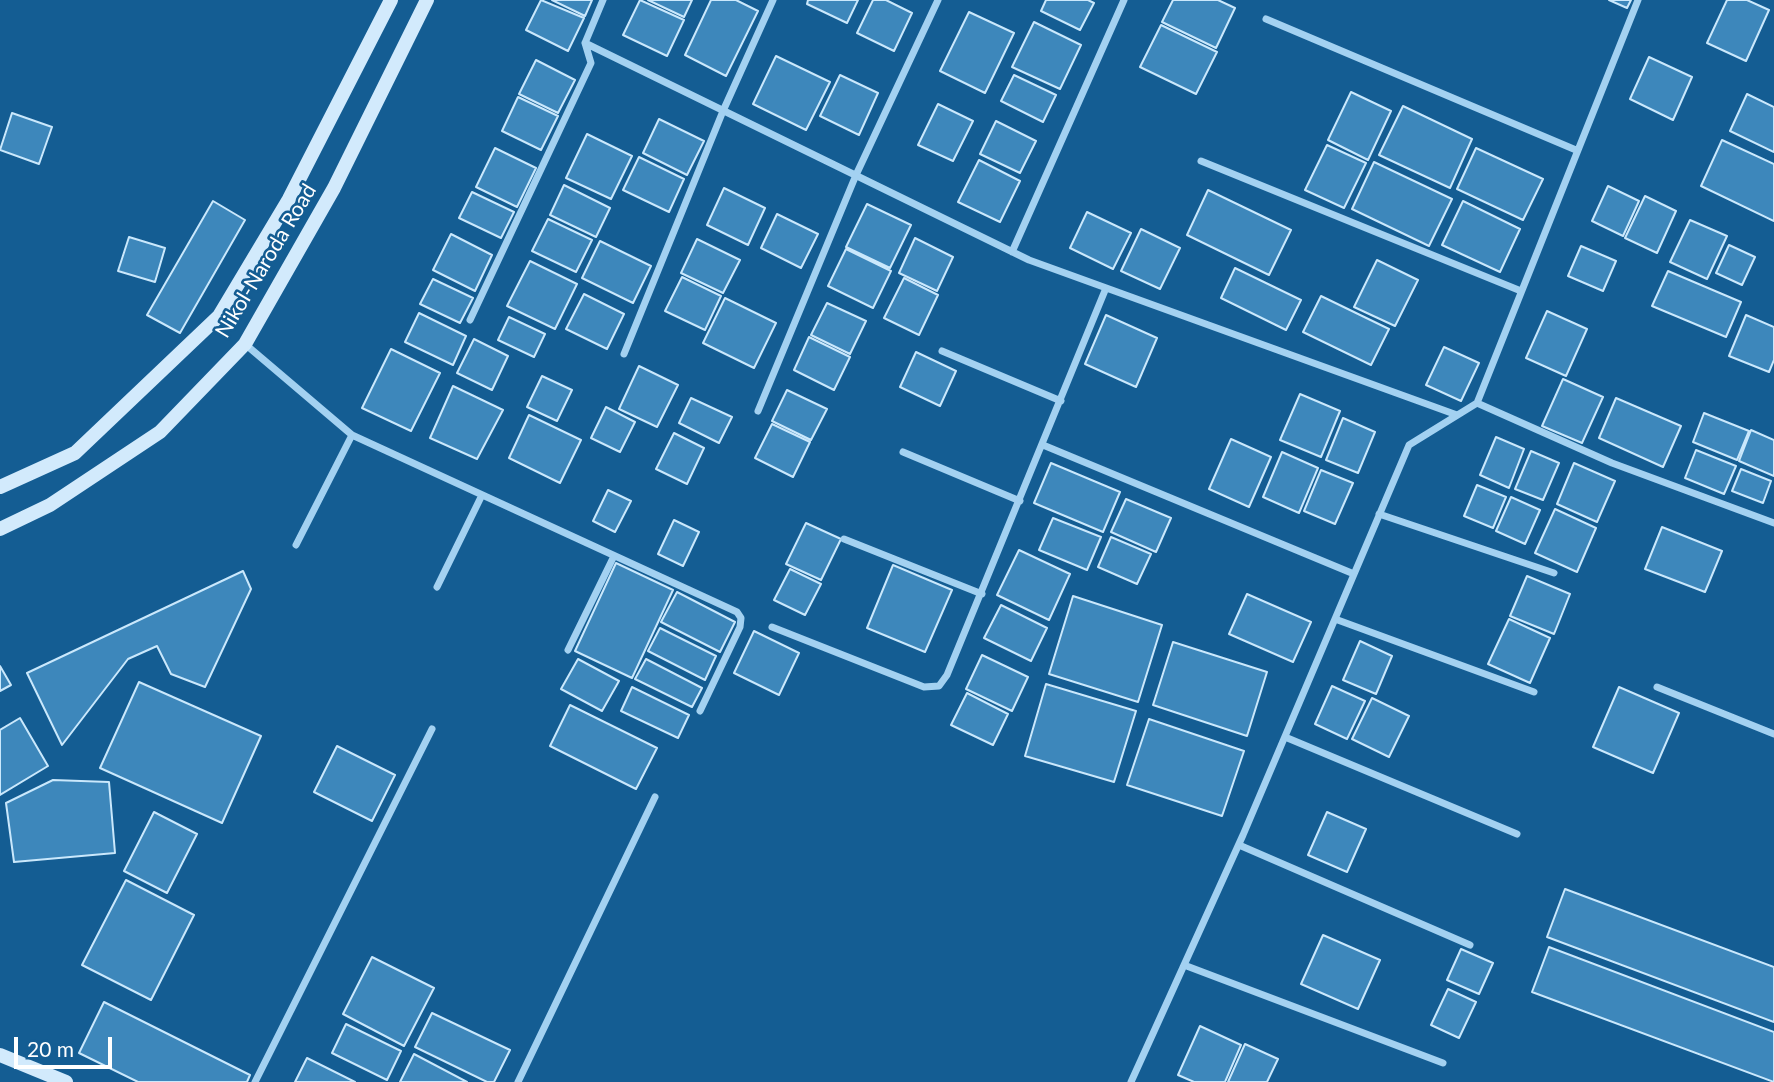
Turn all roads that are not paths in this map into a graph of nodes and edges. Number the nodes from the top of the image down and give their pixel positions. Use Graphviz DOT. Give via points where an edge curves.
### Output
graph roads {
  1 [pos="391,0"];
  2 [pos="427,0"];
  3 [pos="603,0"];
  4 [pos="773,0"];
  5 [pos="937,0"];
  6 [pos="1124,0"];
  7 [pos="1638,0"];
  8 [pos="1266,19"];
  9 [pos="585,44"];
  10 [pos="723,111"];
  11 [pos="1576,150"];
  12 [pos="1201,161"];
  13 [pos="856,175"];
  14 [pos="1012,251"];
  15 [pos="1106,288"];
  16 [pos="1521,291"];
  17 [pos="470,320"];
  18 [pos="246,344"];
  19 [pos="942,351"];
  20 [pos="624,354"];
  21 [pos="1061,401"];
  22 [pos="1477,403"];
  23 [pos="758,411"];
  24 [pos="1457,415"];
  25 [pos="352,435"];
  26 [pos="1043,445"];
  27 [pos="903,452"];
  28 [pos="0,487"];
  29 [pos="482,495"];
  30 [pos="1020,501"];
  31 [pos="1380,514"];
  32 [pos="1774,523"];
  33 [pos="0,529"];
  34 [pos="844,539"];
  35 [pos="296,545"];
  36 [pos="614,556"];
  37 [pos="1554,572"];
  38 [pos="1354,574"];
  39 [pos="437,587"];
  40 [pos="982,594"];
  41 [pos="1335,619"];
  42 [pos="772,627"];
  43 [pos="568,650"];
  44 [pos="1657,687"];
  45 [pos="1534,692"];
  46 [pos="699,711"];
  47 [pos="432,729"];
  48 [pos="1774,734"];
  49 [pos="1284,737"];
  50 [pos="655,797"];
  51 [pos="1517,834"];
  52 [pos="1239,845"];
  53 [pos="1469,945"];
  54 [pos="1184,965"];
  55 [pos="0,1055"];
  56 [pos="1443,1063"];
  57 [pos="66,1082"];
  58 [pos="255,1082"];
  59 [pos="518,1082"];
  60 [pos="1131,1082"];
  1 -- 28 [label="main road" via="289,199 219,316 75,453"];
  2 -- 18 [label="main road, Nikol-Naroda Road" via="334,188"];
  3 -- 9 [label="street"];
  4 -- 10 [label="street"];
  5 -- 13 [label="street"];
  6 -- 14 [label="street"];
  7 -- 11 [label="street"];
  8 -- 11 [label="street"];
  9 -- 10 [label="street"];
  9 -- 17 [label="street" via="591,63"];
  10 -- 13 [label="street"];
  10 -- 20 [label="street"];
  11 -- 16 [label="street"];
  12 -- 16 [label="street"];
  13 -- 14 [label="street"];
  13 -- 23 [label="street"];
  14 -- 15 [label="street"];
  15 -- 21 [label="street"];
  15 -- 24 [label="street"];
  16 -- 22 [label="street"];
  18 -- 25 [label="street"];
  18 -- 33 [label="main road, Nikol-Naroda Road" via="160,432 50,505"];
  19 -- 21 [label="street"];
  21 -- 26 [label="street"];
  22 -- 24 [label="street"];
  22 -- 32 [label="street" via="1612,463"];
  24 -- 31 [label="street" via="1409,445"];
  25 -- 29 [label="street"];
  25 -- 35 [label="street"];
  26 -- 30 [label="street"];
  26 -- 38 [label="street"];
  27 -- 30 [label="street"];
  29 -- 36 [label="street"];
  29 -- 39 [label="street"];
  30 -- 40 [label="street"];
  31 -- 37 [label="street"];
  31 -- 38 [label="street"];
  34 -- 40 [label="street"];
  36 -- 43 [label="street"];
  36 -- 46 [label="street" via="737,612 741,618"];
  38 -- 41 [label="street"];
  40 -- 42 [label="street" via="939,686 924,688"];
  41 -- 45 [label="street"];
  41 -- 49 [label="street"];
  44 -- 48 [label="street"];
  47 -- 58 [label="street"];
  49 -- 51 [label="street"];
  49 -- 52 [label="street"];
  50 -- 59 [label="street"];
  52 -- 53 [label="street"];
  52 -- 54 [label="street"];
  54 -- 56 [label="street"];
  54 -- 60 [label="street"];
  55 -- 57 [label="main road"];
}
